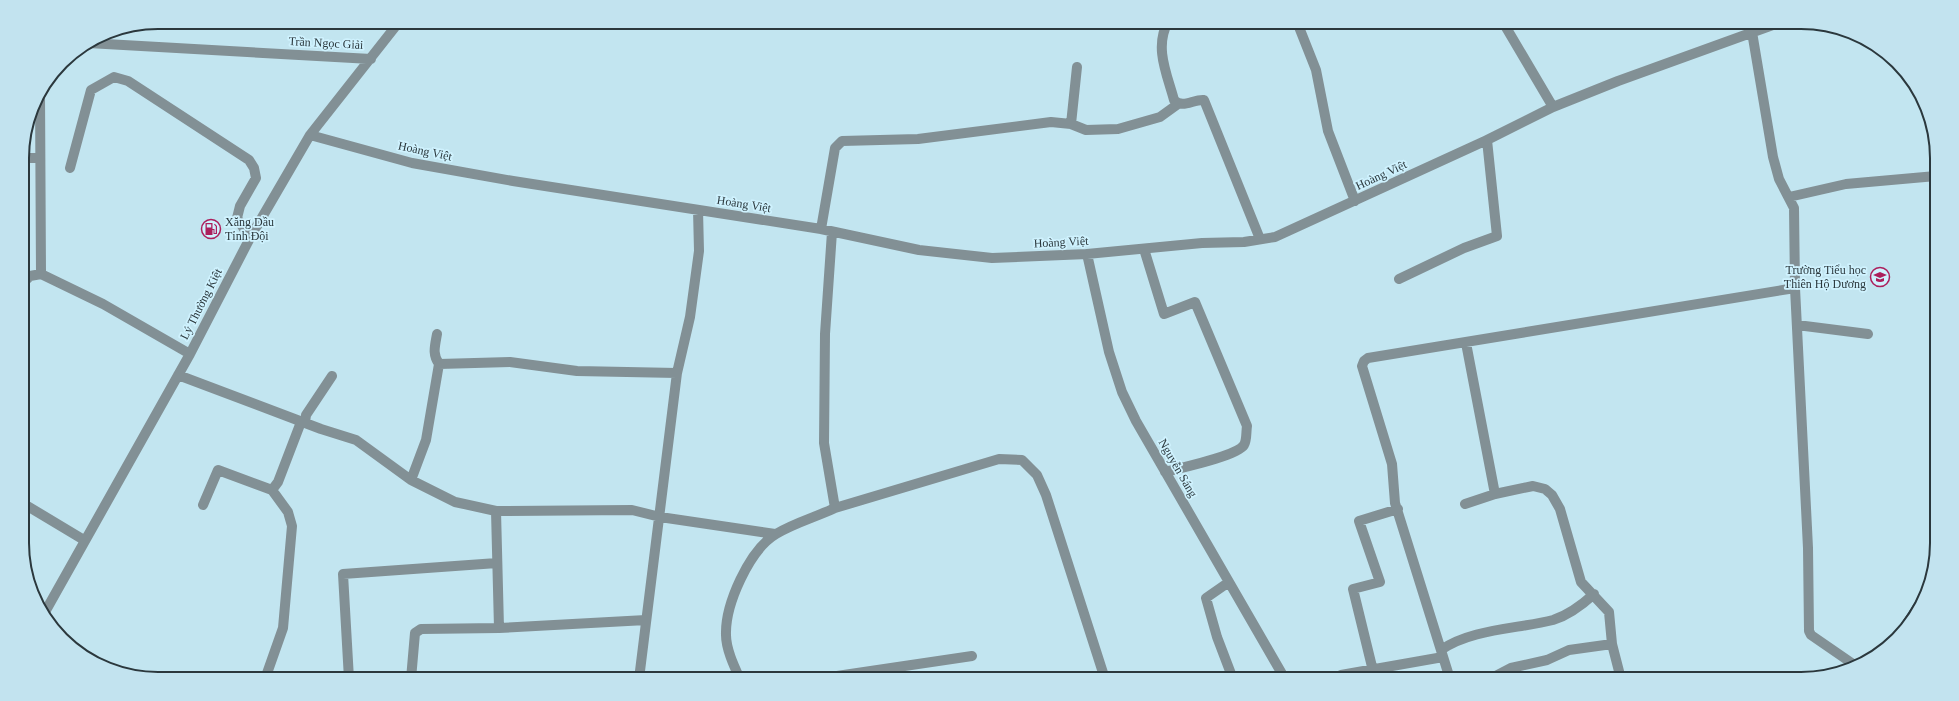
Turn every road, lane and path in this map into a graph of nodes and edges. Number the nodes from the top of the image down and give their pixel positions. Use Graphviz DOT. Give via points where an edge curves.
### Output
graph roads {
  1 [pos="394,29"];
  2 [pos="1165,29"];
  3 [pos="1300,29"];
  4 [pos="1508,29"];
  5 [pos="1761,29"];
  6 [pos="1752,32"];
  7 [pos="98,44"];
  8 [pos="371,59"];
  9 [pos="1077,66"];
  10 [pos="1178,104"];
  11 [pos="40,106"];
  12 [pos="1553,107"];
  13 [pos="1071,124"];
  14 [pos="310,135"];
  15 [pos="1487,140"];
  16 [pos="29,158"];
  17 [pos="39,158"];
  18 [pos="70,168"];
  19 [pos="1930,177"];
  20 [pos="1789,197"];
  21 [pos="1355,201"];
  22 [pos="698,210"];
  23 [pos="821,229"];
  24 [pos="832,232"];
  25 [pos="250,238"];
  26 [pos="1260,239"];
  27 [pos="1144,249"];
  28 [pos="1087,254"];
  29 [pos="41,274"];
  30 [pos="29,277"];
  31 [pos="1399,279"];
  32 [pos="1794,288"];
  33 [pos="1797,325"];
  34 [pos="437,334"];
  35 [pos="1868,334"];
  36 [pos="1466,343"];
  37 [pos="190,354"];
  38 [pos="439,364"];
  39 [pos="677,373"];
  40 [pos="178,375"];
  41 [pos="332,376"];
  42 [pos="303,423"];
  43 [pos="1165,472"];
  44 [pos="411,480"];
  45 [pos="272,490"];
  46 [pos="1495,494"];
  47 [pos="1465,504"];
  48 [pos="203,505"];
  49 [pos="29,507"];
  50 [pos="835,508"];
  51 [pos="1398,509"];
  52 [pos="496,511"];
  53 [pos="660,517"];
  54 [pos="776,534"];
  55 [pos="84,540"];
  56 [pos="497,563"];
  57 [pos="1229,582"];
  58 [pos="1594,594"];
  59 [pos="47,608"];
  60 [pos="646,620"];
  61 [pos="498,628"];
  62 [pos="1612,644"];
  63 [pos="1442,653"];
  64 [pos="972,656"];
  65 [pos="1850,662"];
  66 [pos="267,672"];
  67 [pos="349,672"];
  68 [pos="412,672"];
  69 [pos="640,672"];
  70 [pos="737,672"];
  71 [pos="864,672"];
  72 [pos="1103,672"];
  73 [pos="1230,672"];
  74 [pos="1281,672"];
  75 [pos="1374,672"];
  76 [pos="1380,672"];
  77 [pos="1448,672"];
  78 [pos="1503,672"];
  79 [pos="1619,672"];
  1 -- 8 [label="street, Lý Thường Kiệt"];
  2 -- 10 [label="street" via="1161,51 1174,100"];
  3 -- 21 [label="street" via="1316,70 1328,131"];
  4 -- 12 [label="street"];
  5 -- 6 [label="street, Hoàng Việt"];
  6 -- 12 [label="street, Hoàng Việt" via="1618,80"];
  6 -- 20 [label="street" via="1773,157 1779,179"];
  7 -- 8 [label="street, Trần Ngọc Giải"];
  8 -- 14 [label="street, Lý Thường Kiệt"];
  9 -- 13 [label="street"];
  10 -- 13 [label="street" via="1160,117 1118,129 1086,130"];
  10 -- 26 [label="street" via="1204,100"];
  11 -- 17 [label="street"];
  12 -- 15 [label="street, Hoàng Việt"];
  13 -- 23 [label="street" via="1051,122 918,139 842,141 835,148"];
  14 -- 22 [label="street, Hoàng Việt" via="412,163"];
  14 -- 25 [label="street, Lý Thường Kiệt"];
  15 -- 21 [label="street, Hoàng Việt"];
  15 -- 31 [label="street" via="1497,236 1464,248"];
  16 -- 17 [label="street"];
  17 -- 29 [label="street"];
  18 -- 25 [label="street" via="91,90 114,77 128,81 249,160 256,178 240,206 237,218"];
  19 -- 20 [label="street" via="1846,184"];
  20 -- 32 [label="street" via="1794,208"];
  21 -- 26 [label="street, Hoàng Việt" via="1274,237"];
  22 -- 23 [label="street, Hoàng Việt"];
  22 -- 39 [label="street" via="699,251 690,317"];
  23 -- 24 [label="street, Hoàng Việt"];
  24 -- 28 [label="street, Hoàng Việt" via="919,250 992,258"];
  24 -- 50 [label="street" via="825,334 824,443"];
  25 -- 37 [label="street, Lý Thường Kiệt"];
  26 -- 27 [label="street, Hoàng Việt"];
  27 -- 28 [label="street, Hoàng Việt"];
  27 -- 43 [label="street" via="1164,314 1195,302 1247,426 1243,446 1231,454"];
  28 -- 43 [label="street, Nguyễn Sáng" via="1109,352 1122,392"];
  29 -- 30 [label="street"];
  29 -- 37 [label="street" via="103,304"];
  32 -- 33 [label="street"];
  32 -- 36 [label="street"];
  33 -- 35 [label="street"];
  33 -- 65 [label="street" via="1808,548 1809,631"];
  34 -- 38 [label="street" via="434,349"];
  36 -- 46 [label="street"];
  36 -- 51 [label="street" via="1368,358 1364,361 1362,366 1392,464 1394,495"];
  37 -- 40 [label="street, Lý Thường Kiệt"];
  38 -- 39 [label="street" via="510,362 577,371"];
  38 -- 44 [label="street" via="426,440"];
  39 -- 53 [label="street"];
  40 -- 42 [label="street"];
  40 -- 55 [label="street, Lý Thường Kiệt"];
  41 -- 42 [label="street"];
  42 -- 44 [label="street" via="356,440"];
  42 -- 45 [label="street" via="278,482"];
  43 -- 57 [label="street, Nguyễn Sáng"];
  44 -- 52 [label="street" via="455,502"];
  45 -- 48 [label="street" via="218,470"];
  45 -- 66 [label="street" via="288,512 292,526 283,628"];
  46 -- 47 [label="street"];
  46 -- 58 [label="street" via="1533,486 1545,489 1552,495 1560,510 1581,582"];
  49 -- 55 [label="street"];
  50 -- 54 [label="street"];
  50 -- 72 [label="street" via="999,459 1022,460 1037,475 1046,494"];
  51 -- 63 [label="street"];
  51 -- 75 [label="street" via="1359,521 1380,582 1353,589"];
  52 -- 53 [label="street" via="632,510"];
  52 -- 56 [label="street"];
  53 -- 54 [label="street"];
  53 -- 60 [label="street"];
  54 -- 70 [label="street" via="755,554 730,605 726,636"];
  55 -- 59 [label="street, Lý Thường Kiệt"];
  56 -- 61 [label="street"];
  56 -- 67 [label="street" via="344,574"];
  57 -- 73 [label="street" via="1206,598 1217,638"];
  57 -- 74 [label="street, Nguyễn Sáng"];
  58 -- 62 [label="street" via="1608,612"];
  58 -- 63 [label="street" via="1579,607 1554,619 1456,640"];
  60 -- 61 [label="street"];
  60 -- 69 [label="street"];
  61 -- 68 [label="street" via="421,629 415,632"];
  62 -- 78 [label="street" via="1569,650 1547,660"];
  62 -- 79 [label="street"];
  63 -- 76 [label="street"];
  63 -- 77 [label="street"];
  64 -- 71 [label="street"];
}
